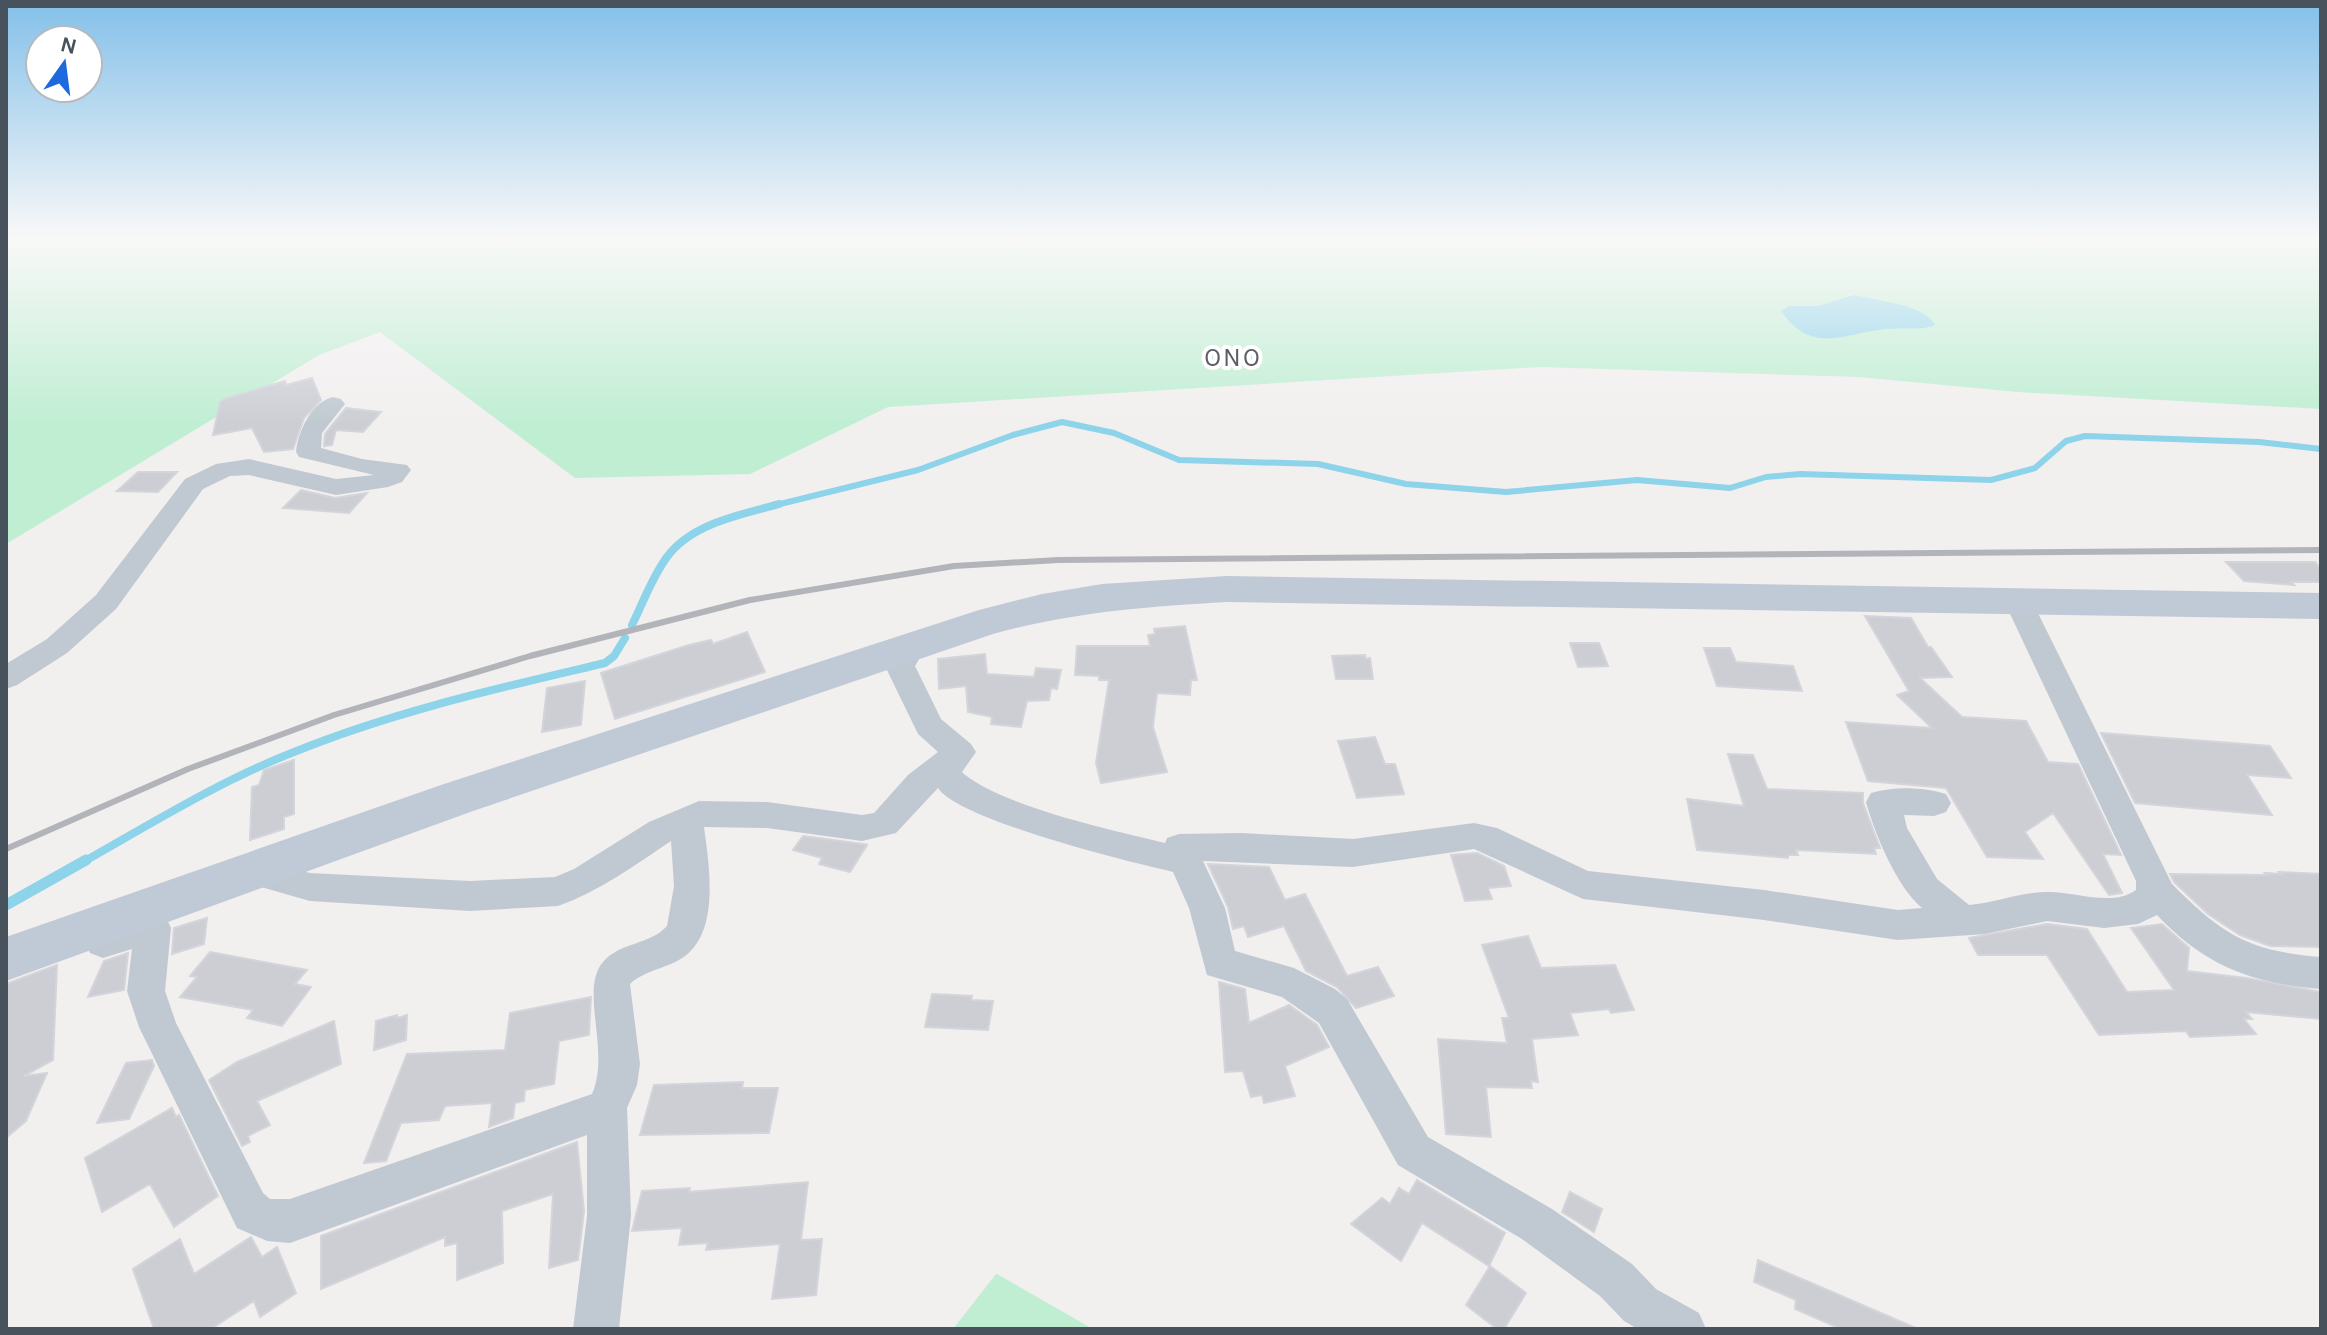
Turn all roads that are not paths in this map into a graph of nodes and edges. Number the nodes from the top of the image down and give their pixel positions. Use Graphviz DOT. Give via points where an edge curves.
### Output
graph roads {
  1 [pos="333,404"];
  2 [pos="2018,601"];
  3 [pos="2321,606"];
  4 [pos="913,644"];
  5 [pos="6,678"];
  6 [pos="960,752"];
  7 [pos="1934,803"];
  8 [pos="686,822"];
  9 [pos="1179,848"];
  10 [pos="252,871"];
  11 [pos="2154,889"];
  12 [pos="1963,921"];
  13 [pos="90,929"];
  14 [pos="6,959"];
  15 [pos="2321,973"];
  16 [pos="607,1108"];
  17 [pos="596,1329"];
  18 [pos="1683,1329"];
  1 -- 5 [label="street" via="310,432 308,452 398,470 393,477 336,487 249,467 225,469 194,484 106,602 57,646"];
  2 -- 3 [label="street"];
  2 -- 4 [label="street" via="1191,590 1055,604"];
  2 -- 11 [label="street" via="2149,869"];
  4 -- 6 [label="street" via="900,666 929,726"];
  4 -- 10 [label="street"];
  6 -- 8 [label="street" via="920,784 892,818 874,827 717,813 699,814"];
  6 -- 9 [label="street" via="945,770 968,796 1089,838 1183,861"];
  7 -- 12 [label="street" via="1883,802 1891,830 1924,889"];
  8 -- 10 [label="street" via="558,891 470,896 354,890 310,887"];
  8 -- 16 [label="street" via="690,904 682,935 674,944 627,964 611,982 618,1085"];
  9 -- 12 [label="street" via="1353,853 1474,836 1603,889 1898,925"];
  9 -- 18 [label="street" via="1207,908 1220,964 1318,996 1333,1011 1413,1151 1537,1224 1616,1280 1640,1305"];
  10 -- 13 [label="street"];
  11 -- 12 [label="street" via="2154,897 2138,909 2104,913 2047,906"];
  11 -- 15 [label="street" via="2210,943 2244,962"];
  13 -- 14 [label="street"];
  13 -- 16 [label="street" via="90,945 153,928 146,991 158,1027 257,1217 290,1221"];
  16 -- 17 [label="street" via="609,1216"];
}
